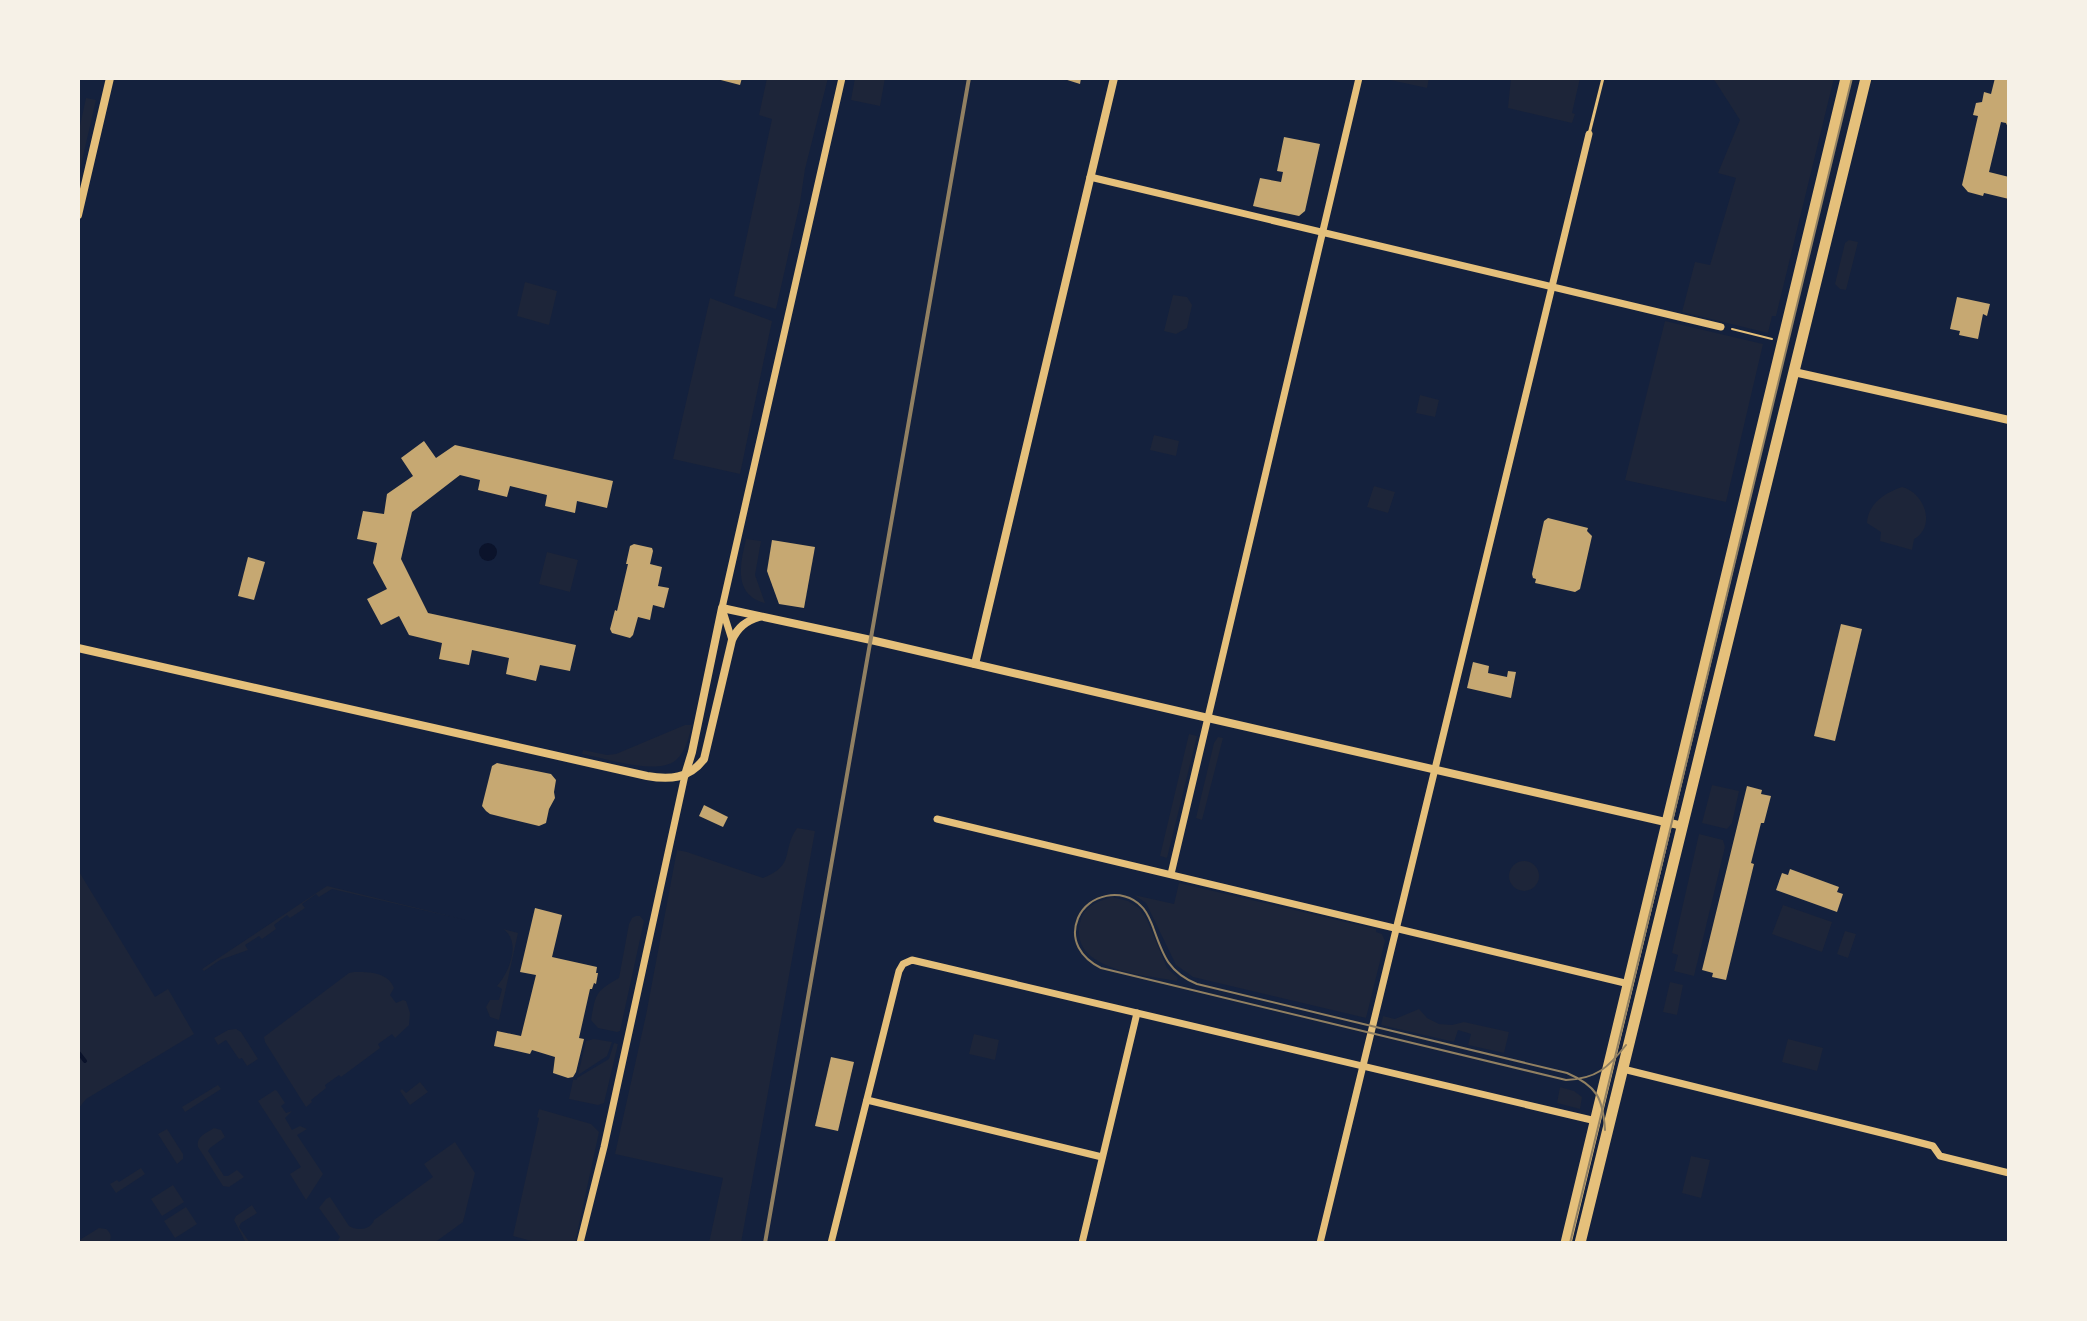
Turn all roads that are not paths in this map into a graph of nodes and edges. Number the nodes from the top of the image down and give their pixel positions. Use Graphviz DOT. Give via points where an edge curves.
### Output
graph roads {
  1 [pos="110,78"];
  2 [pos="842,78"];
  3 [pos="1114,78"];
  4 [pos="1359,78"];
  5 [pos="1603,78"];
  6 [pos="1846,78"];
  7 [pos="1866,78"];
  8 [pos="1589,134"];
  9 [pos="1090,177"];
  10 [pos="78,215"];
  11 [pos="1322,232"];
  12 [pos="1553,287"];
  13 [pos="1721,327"];
  14 [pos="1777,368"];
  15 [pos="1794,372"];
  16 [pos="2009,420"];
  17 [pos="722,608"];
  18 [pos="760,616"];
  19 [pos="732,640"];
  20 [pos="78,648"];
  21 [pos="975,664"];
  22 [pos="1208,718"];
  23 [pos="1435,770"];
  24 [pos="685,775"];
  25 [pos="937,819"];
  26 [pos="1667,823"];
  27 [pos="1683,826"];
  28 [pos="1171,874"];
  29 [pos="1397,928"];
  30 [pos="1629,984"];
  31 [pos="1137,1013"];
  32 [pos="1363,1066"];
  33 [pos="1623,1069"];
  34 [pos="867,1100"];
  35 [pos="1596,1121"];
  36 [pos="1102,1157"];
  37 [pos="2009,1173"];
  38 [pos="580,1243"];
  39 [pos="831,1243"];
  40 [pos="1082,1243"];
  41 [pos="1320,1243"];
  42 [pos="1566,1243"];
  43 [pos="1580,1243"];
  1 -- 10 [label="street"];
  2 -- 17 [label="street"];
  3 -- 9 [label="street"];
  4 -- 11 [label="street"];
  5 -- 8 [label="lane"];
  6 -- 14 [label="main road"];
  7 -- 15 [label="main road"];
  8 -- 12 [label="street"];
  9 -- 11 [label="street"];
  9 -- 21 [label="street"];
  11 -- 12 [label="street"];
  11 -- 22 [label="street"];
  12 -- 13 [label="street"];
  12 -- 23 [label="street"];
  14 -- 15 [label="main road"];
  14 -- 26 [label="main road"];
  15 -- 16 [label="street"];
  15 -- 27 [label="main road"];
  17 -- 18 [label="street"];
  17 -- 19 [label="street"];
  17 -- 24 [label="street"];
  18 -- 19 [label="street" via="736,630"];
  18 -- 21 [label="street"];
  19 -- 24 [label="street" via="704,759"];
  20 -- 24 [label="street" via="647,776"];
  21 -- 22 [label="street"];
  22 -- 23 [label="street"];
  22 -- 28 [label="street"];
  23 -- 26 [label="street"];
  23 -- 29 [label="street"];
  24 -- 38 [label="street"];
  25 -- 28 [label="street"];
  26 -- 27 [label="street"];
  26 -- 30 [label="main road"];
  27 -- 33 [label="main road"];
  28 -- 29 [label="street"];
  29 -- 30 [label="street"];
  29 -- 32 [label="street"];
  30 -- 35 [label="main road"];
  31 -- 32 [label="street"];
  31 -- 34 [label="street" via="912,960 899,971"];
  31 -- 36 [label="street"];
  32 -- 35 [label="street"];
  32 -- 41 [label="street"];
  33 -- 37 [label="street" via="1933,1146 1940,1156"];
  33 -- 43 [label="main road"];
  34 -- 36 [label="street"];
  34 -- 39 [label="street"];
  35 -- 42 [label="main road"];
  36 -- 40 [label="street"];
}
